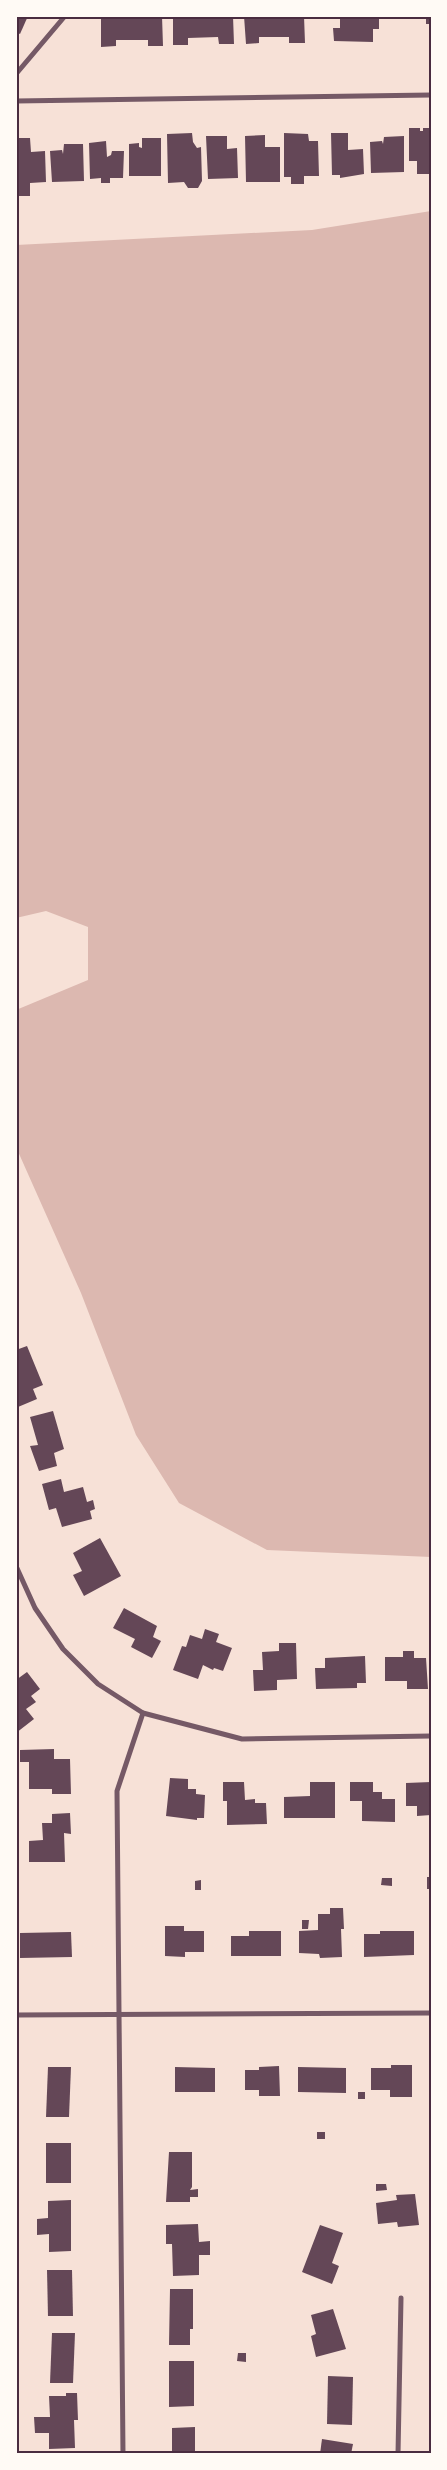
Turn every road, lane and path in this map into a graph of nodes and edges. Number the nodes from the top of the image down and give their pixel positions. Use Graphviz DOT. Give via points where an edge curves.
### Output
graph roads {
  1 [pos="65,16"];
  2 [pos="16,74"];
  3 [pos="431,95"];
  4 [pos="16,101"];
  5 [pos="16,1566"];
  6 [pos="143,1713"];
  7 [pos="431,1736"];
  8 [pos="431,2013"];
  9 [pos="117,2014"];
  10 [pos="16,2016"];
  11 [pos="401,2298"];
  12 [pos="123,2454"];
  13 [pos="398,2454"];
  1 -- 2 [label="street"];
  3 -- 4 [label="street"];
  5 -- 6 [label="street" via="35,1608 63,1649 98,1684"];
  6 -- 7 [label="street" via="242,1739"];
  6 -- 9 [label="street" via="116,1791"];
  8 -- 9 [label="street"];
  9 -- 10 [label="street"];
  9 -- 12 [label="street"];
  11 -- 13 [label="street"];
}
